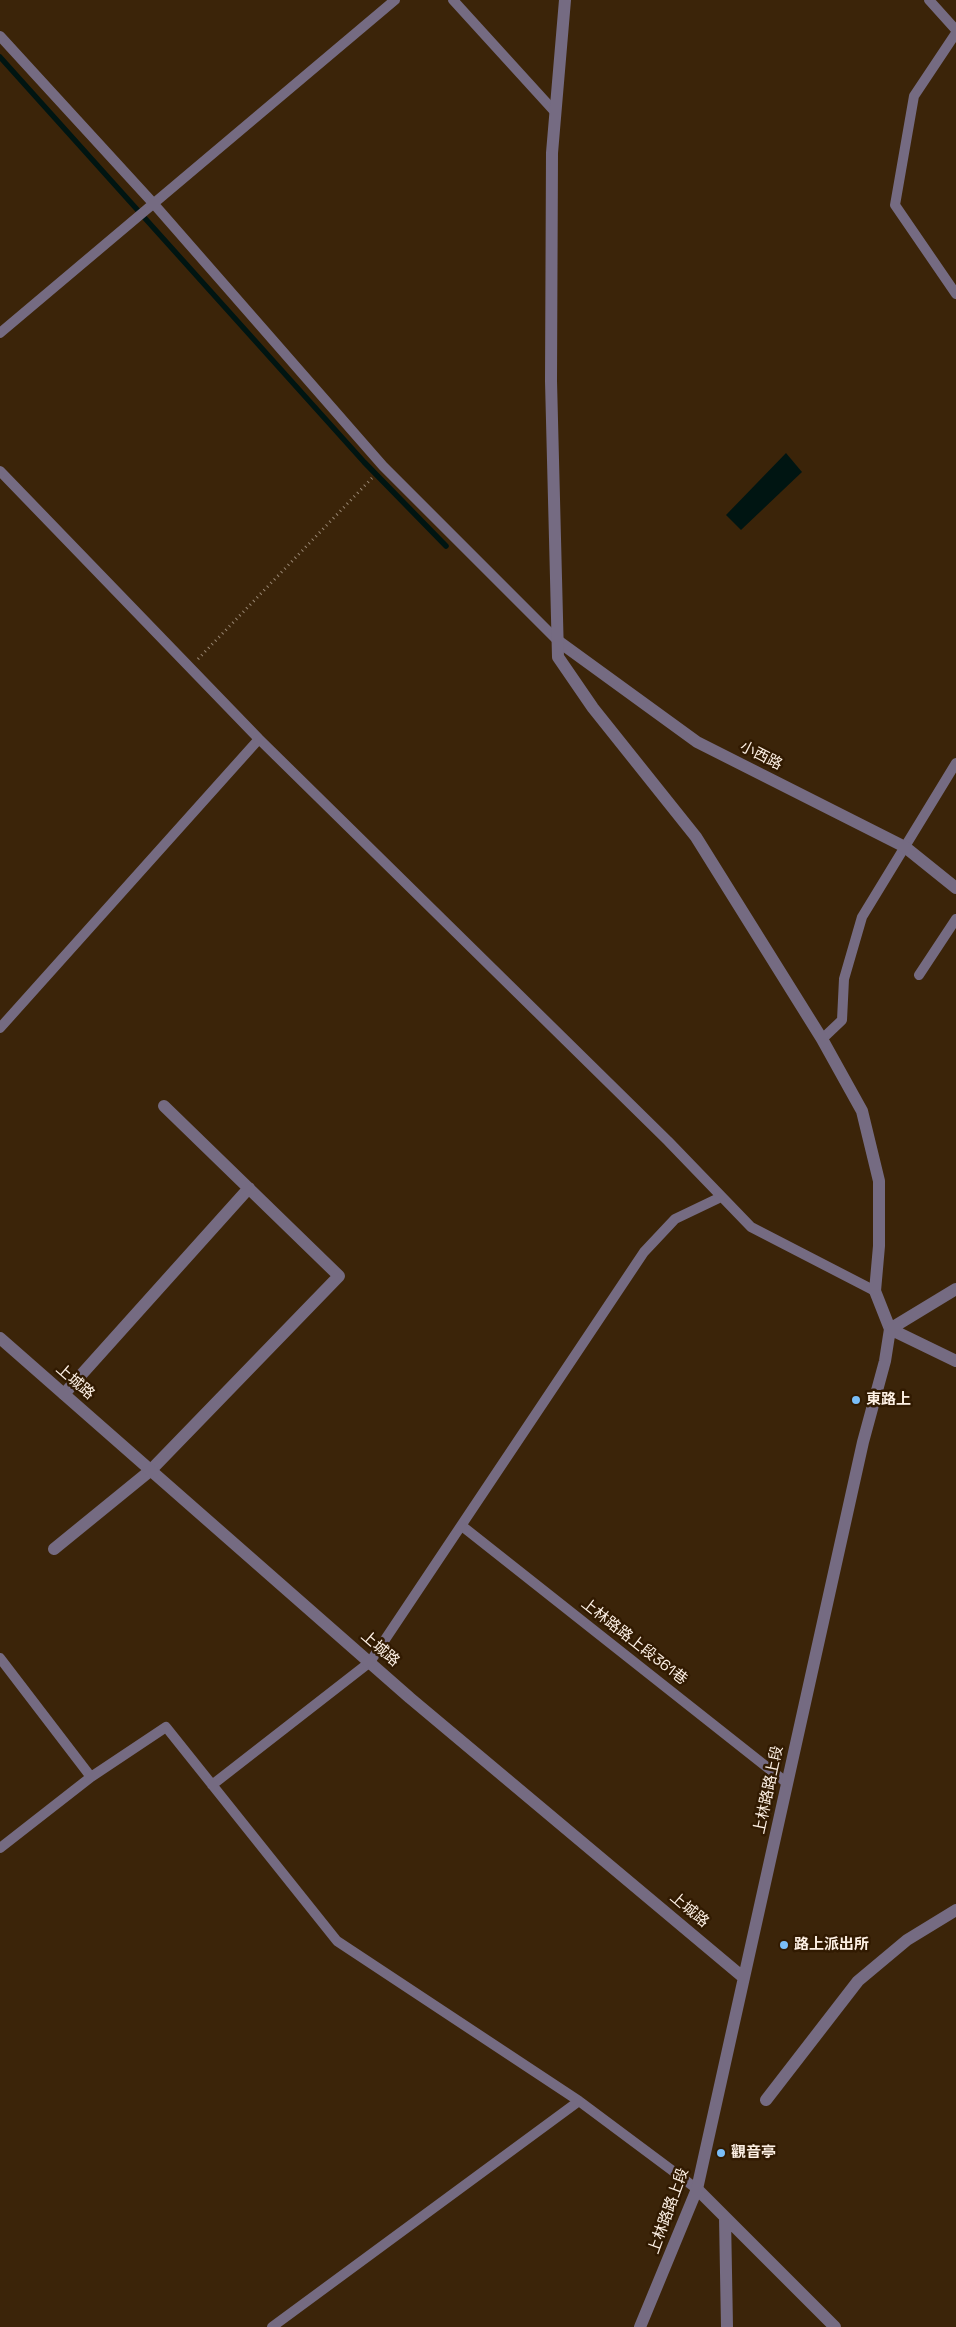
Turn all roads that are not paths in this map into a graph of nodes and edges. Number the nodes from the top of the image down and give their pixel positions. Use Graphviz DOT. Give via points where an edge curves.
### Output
graph roads {
  1 [pos="395,0"];
  2 [pos="454,0"];
  3 [pos="565,0"];
  4 [pos="929,0"];
  5 [pos="956,32"];
  6 [pos="0,36"];
  7 [pos="555,112"];
  8 [pos="154,203"];
  9 [pos="956,294"];
  10 [pos="0,333"];
  11 [pos="0,471"];
  12 [pos="558,641"];
  13 [pos="259,739"];
  14 [pos="956,763"];
  15 [pos="905,847"];
  16 [pos="956,888"];
  17 [pos="956,918"];
  18 [pos="919,976"];
  19 [pos="0,1028"];
  20 [pos="822,1039"];
  21 [pos="164,1106"];
  22 [pos="249,1188"];
  23 [pos="721,1197"];
  24 [pos="956,1289"];
  25 [pos="875,1291"];
  26 [pos="890,1329"];
  27 [pos="0,1338"];
  28 [pos="956,1361"];
  29 [pos="64,1394"];
  30 [pos="151,1470"];
  31 [pos="462,1526"];
  32 [pos="54,1549"];
  33 [pos="0,1658"];
  34 [pos="370,1662"];
  35 [pos="92,1778"];
  36 [pos="788,1782"];
  37 [pos="212,1785"];
  38 [pos="0,1848"];
  39 [pos="956,1910"];
  40 [pos="744,1978"];
  41 [pos="766,2100"];
  42 [pos="579,2101"];
  43 [pos="697,2189"];
  44 [pos="725,2217"];
  45 [pos="272,2327"];
  46 [pos="640,2327"];
  47 [pos="727,2327"];
  48 [pos="835,2327"];
  1 -- 8 [label="lane"];
  2 -- 7 [label="lane"];
  3 -- 7 [label="street"];
  4 -- 5 [label="lane"];
  5 -- 9 [label="lane" via="914,96 895,205"];
  6 -- 8 [label="lane"];
  7 -- 12 [label="street" via="551,381"];
  8 -- 10 [label="lane"];
  8 -- 12 [label="lane" via="383,466"];
  11 -- 13 [label="lane"];
  12 -- 15 [label="street, 小西路" via="697,742"];
  12 -- 20 [label="street" via="558,657 593,708 696,837"];
  13 -- 19 [label="lane"];
  13 -- 23 [label="lane"];
  14 -- 15 [label="lane"];
  15 -- 16 [label="street, 小西路"];
  15 -- 20 [label="lane" via="862,917 844,978 842,1020"];
  17 -- 18 [label="lane"];
  20 -- 25 [label="street" via="862,1112 879,1181"];
  21 -- 22 [label="street"];
  22 -- 29 [label="street"];
  22 -- 30 [label="street" via="339,1276"];
  23 -- 25 [label="lane" via="751,1227"];
  23 -- 31 [label="lane" via="676,1220 644,1252"];
  24 -- 26 [label="street"];
  25 -- 26 [label="street"];
  26 -- 28 [label="street"];
  26 -- 36 [label="street, 上林路路上段"];
  27 -- 29 [label="street, 上城路"];
  29 -- 30 [label="street, 上城路"];
  30 -- 32 [label="street"];
  30 -- 34 [label="street, 上城路"];
  31 -- 34 [label="lane"];
  31 -- 36 [label="lane, 上林路路上段361巷"];
  33 -- 35 [label="lane"];
  34 -- 37 [label="lane"];
  34 -- 40 [label="street, 上城路"];
  35 -- 37 [label="lane" via="166,1727"];
  35 -- 38 [label="lane"];
  36 -- 40 [label="street, 上林路路上段"];
  37 -- 42 [label="lane" via="337,1941"];
  39 -- 41 [label="street" via="907,1940 858,1981"];
  40 -- 43 [label="street, 上林路路上段"];
  42 -- 43 [label="lane"];
  42 -- 45 [label="lane"];
  43 -- 44 [label="street"];
  43 -- 46 [label="street, 上林路路上段"];
  44 -- 47 [label="street"];
  44 -- 48 [label="street"];
}
